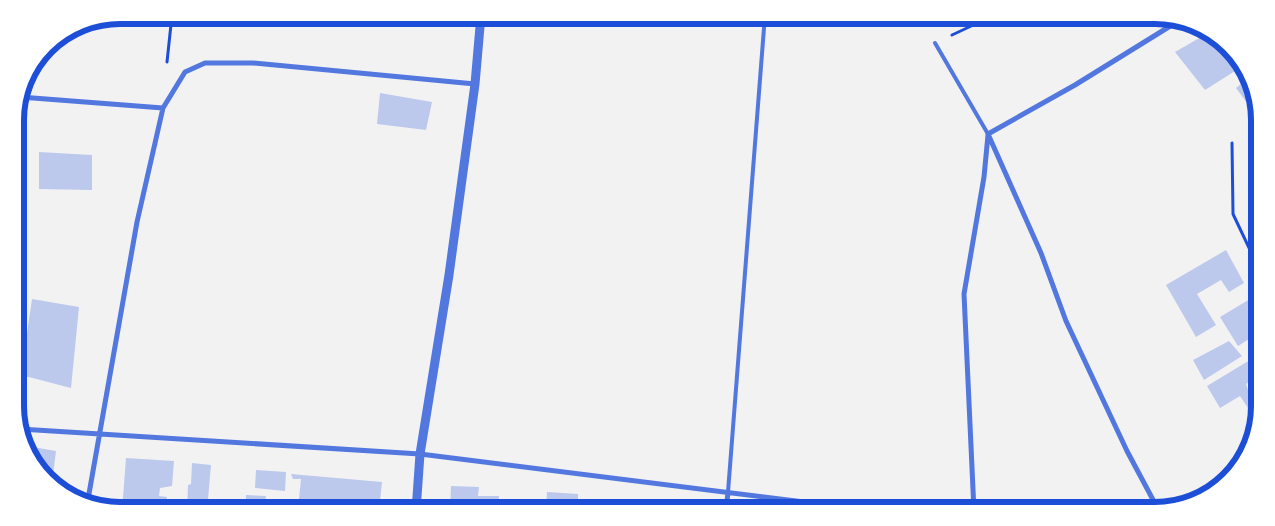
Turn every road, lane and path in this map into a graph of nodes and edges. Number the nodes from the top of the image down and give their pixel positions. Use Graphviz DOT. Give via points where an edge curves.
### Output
graph roads {
  1 [pos="480,24"];
  2 [pos="764,24"];
  3 [pos="976,24"];
  4 [pos="1171,26"];
  5 [pos="935,43"];
  6 [pos="475,84"];
  7 [pos="27,97"];
  8 [pos="163,108"];
  9 [pos="988,134"];
  10 [pos="1232,143"];
  11 [pos="1251,252"];
  12 [pos="27,430"];
  13 [pos="98,435"];
  14 [pos="420,454"];
  15 [pos="728,492"];
  16 [pos="89,497"];
  17 [pos="417,502"];
  18 [pos="727,502"];
  19 [pos="806,502"];
  20 [pos="974,502"];
  21 [pos="1154,502"];
  1 -- 6 [label="street"];
  2 -- 15 [label="lane"];
  3 -- 5 [label="path"];
  4 -- 9 [label="street"];
  5 -- 9 [label="lane"];
  6 -- 8 [label="street" via="253,63 205,63 185,72"];
  6 -- 14 [label="street"];
  7 -- 8 [label="street"];
  8 -- 13 [label="street" via="137,222"];
  9 -- 20 [label="street" via="964,294"];
  9 -- 21 [label="street" via="1041,254 1066,321"];
  10 -- 11 [label="path" via="1233,214"];
  12 -- 13 [label="street"];
  13 -- 14 [label="street"];
  13 -- 16 [label="street"];
  14 -- 15 [label="street"];
  14 -- 17 [label="street"];
  15 -- 18 [label="street"];
  15 -- 19 [label="street"];
}
